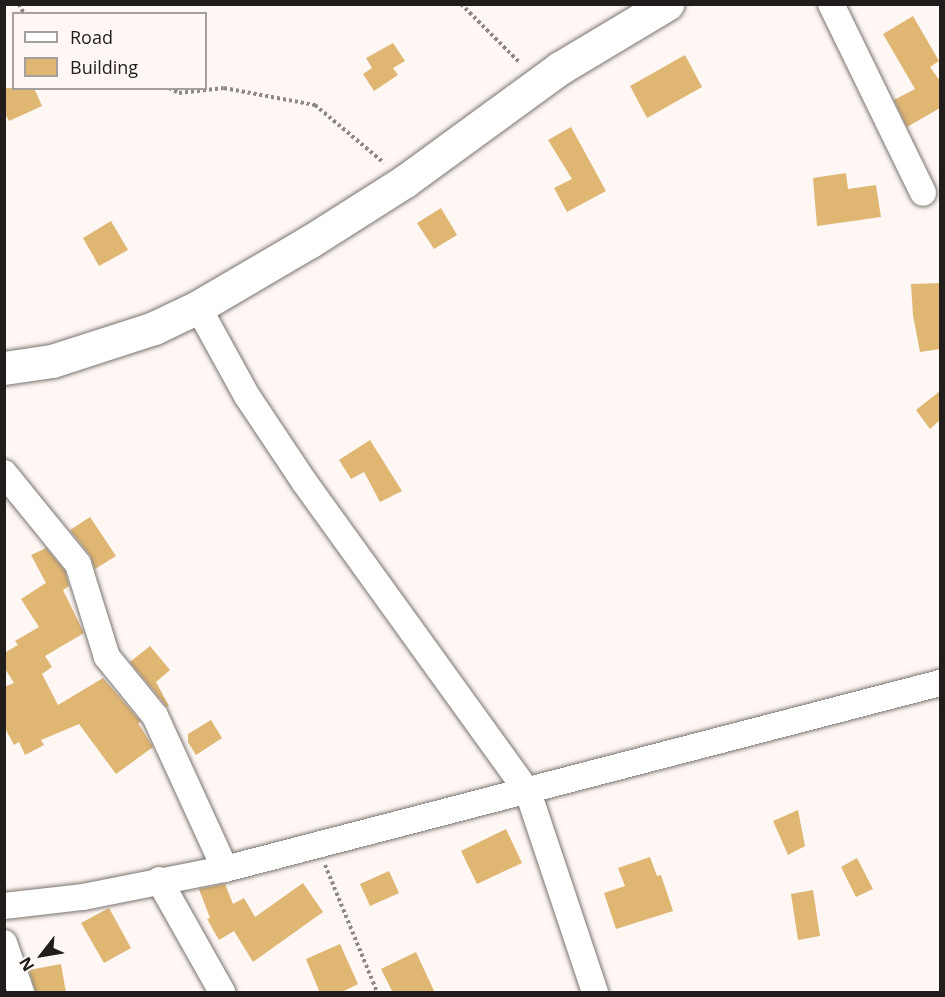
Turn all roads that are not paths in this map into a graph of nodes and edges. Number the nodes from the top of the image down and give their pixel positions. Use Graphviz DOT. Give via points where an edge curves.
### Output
graph roads {
  1 [pos="667,4"];
  2 [pos="831,4"];
  3 [pos="922,193"];
  4 [pos="198,307"];
  5 [pos="4,368"];
  6 [pos="4,473"];
  7 [pos="940,683"];
  8 [pos="528,792"];
  9 [pos="225,869"];
  10 [pos="159,880"];
  11 [pos="4,906"];
  12 [pos="4,943"];
  13 [pos="21,993"];
  14 [pos="222,993"];
  15 [pos="595,993"];
  1 -- 4 [label="street" via="539,83 405,181"];
  2 -- 3 [label="street"];
  4 -- 5 [label="street" via="153,328 52,361"];
  4 -- 8 [label="street" via="247,396 304,483"];
  6 -- 9 [label="street" via="78,564 107,657 154,716"];
  7 -- 8 [label="street"];
  8 -- 9 [label="street"];
  8 -- 15 [label="street"];
  9 -- 10 [label="street"];
  10 -- 11 [label="street" via="83,897"];
  10 -- 14 [label="street"];
  12 -- 13 [label="street"];
}
